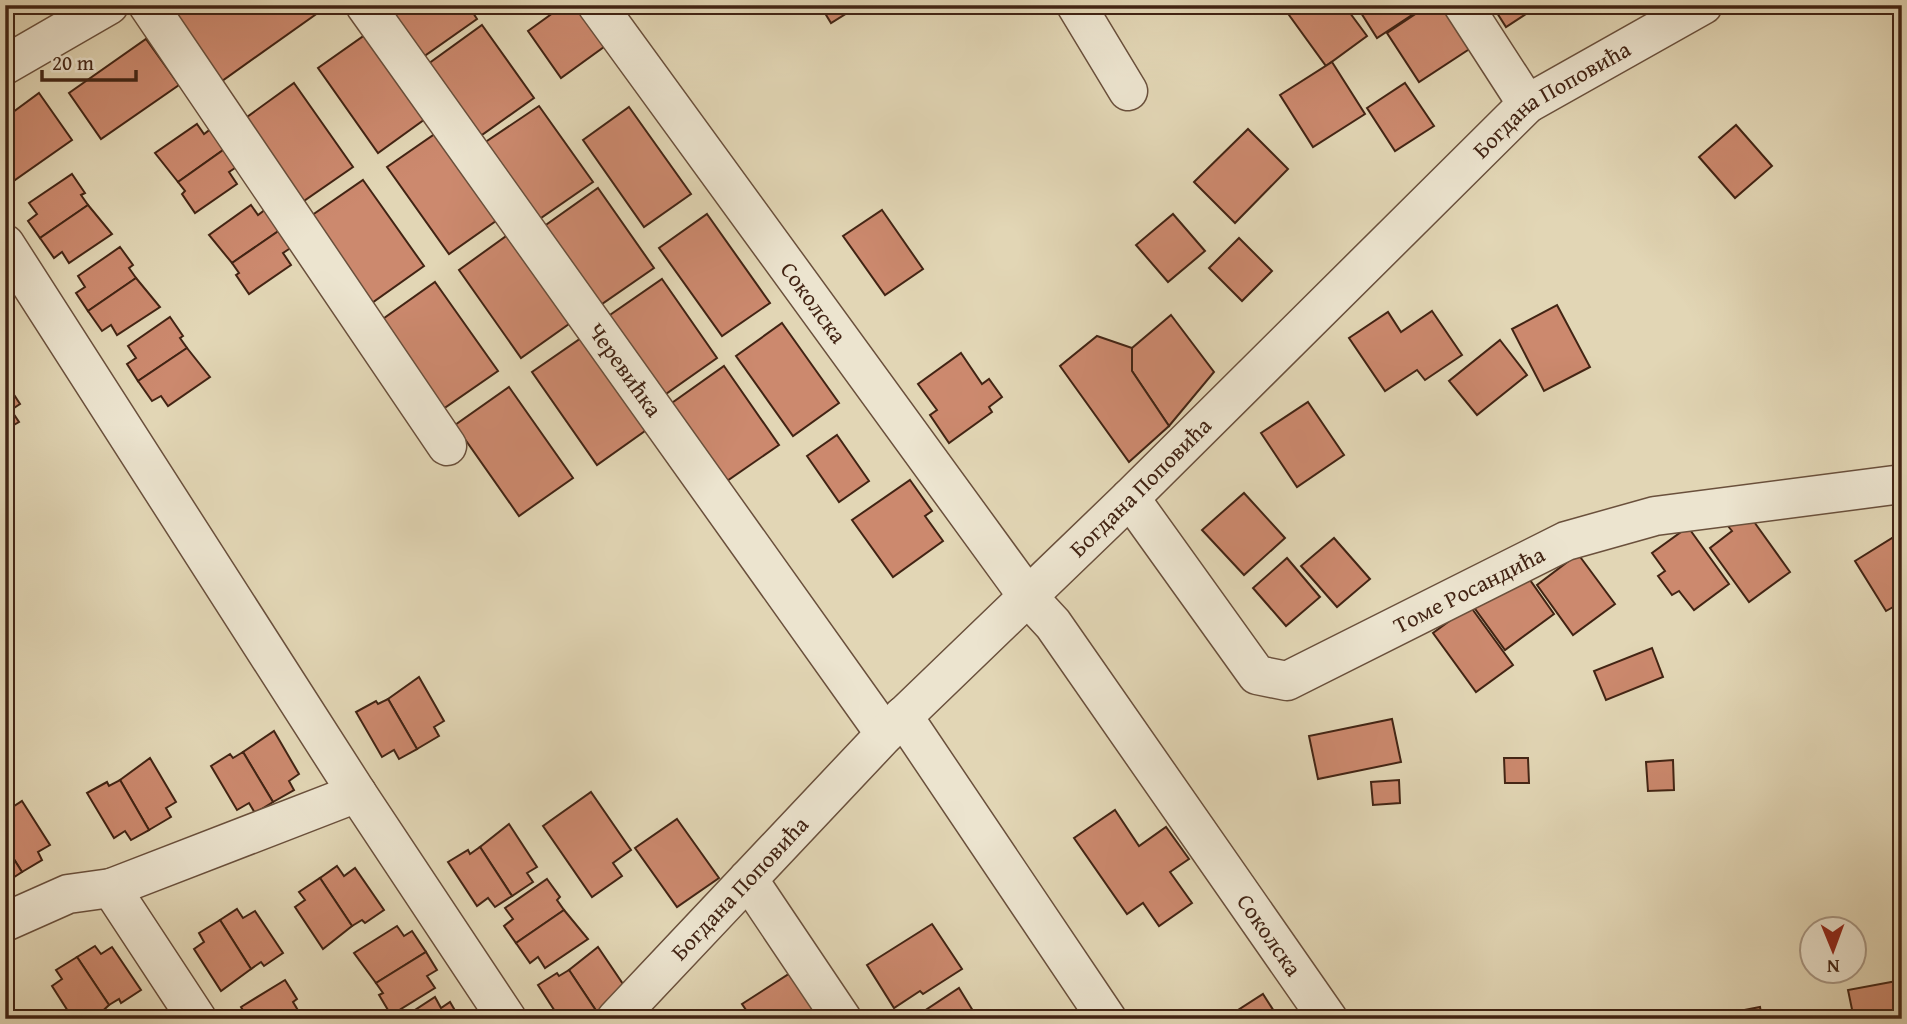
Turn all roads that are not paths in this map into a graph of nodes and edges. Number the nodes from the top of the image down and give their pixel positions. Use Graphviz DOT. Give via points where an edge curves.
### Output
graph roads {
  1 [pos="109,5"];
  2 [pos="148,5"];
  3 [pos="365,5"];
  4 [pos="597,5"];
  5 [pos="1076,5"];
  6 [pos="1463,5"];
  7 [pos="1703,5"];
  8 [pos="5,65"];
  9 [pos="1128,90"];
  10 [pos="1527,104"];
  11 [pos="5,244"];
  12 [pos="447,446"];
  13 [pos="1902,484"];
  14 [pos="1130,498"];
  15 [pos="1028,598"];
  16 [pos="894,725"];
  17 [pos="357,793"];
  18 [pos="748,879"];
  19 [pos="111,888"];
  20 [pos="5,922"];
  21 [pos="197,1019"];
  22 [pos="507,1019"];
  23 [pos="616,1019"];
  24 [pos="842,1019"];
  25 [pos="1107,1019"];
  26 [pos="1328,1019"];
  1 -- 8 [label="street"];
  2 -- 12 [label="street"];
  3 -- 16 [label="street, Черевићка"];
  4 -- 15 [label="street, Соколска"];
  5 -- 9 [label="street"];
  6 -- 10 [label="street"];
  7 -- 10 [label="street, Богдана Поповића"];
  10 -- 14 [label="street, Богдана Поповића"];
  11 -- 17 [label="street"];
  13 -- 14 [label="street, Томе Росандића" via="1655,516 1566,541 1287,681 1257,675"];
  14 -- 15 [label="street, Богдана Поповића"];
  15 -- 16 [label="street, Богдана Поповића"];
  15 -- 26 [label="street, Соколска" via="1053,624"];
  16 -- 18 [label="street, Богдана Поповића"];
  16 -- 25 [label="street, Черевићка"];
  17 -- 19 [label="street"];
  17 -- 22 [label="street"];
  18 -- 23 [label="street, Богдана Поповића"];
  18 -- 24 [label="street"];
  19 -- 20 [label="street" via="68,894"];
  19 -- 21 [label="street"];
}
